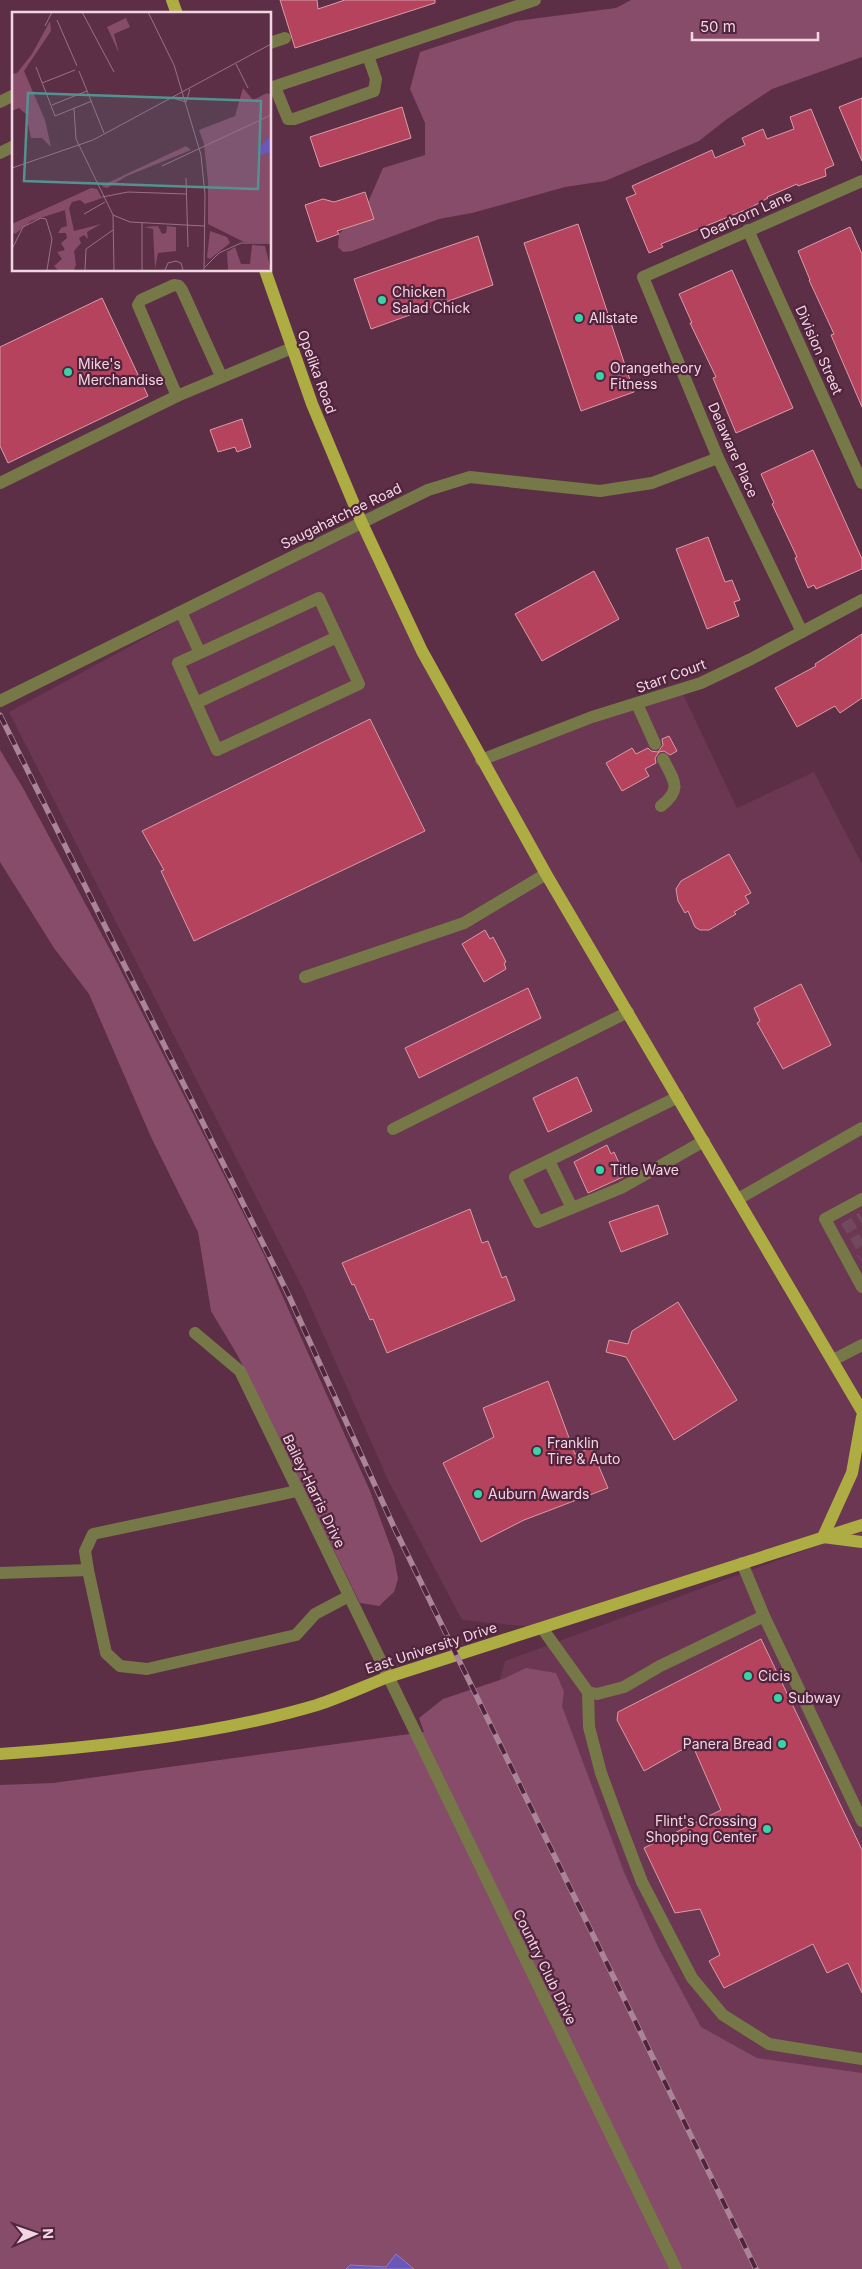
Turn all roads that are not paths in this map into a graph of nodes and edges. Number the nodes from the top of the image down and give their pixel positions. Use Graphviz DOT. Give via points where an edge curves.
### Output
graph roads {
  1 [pos="535,0"];
  2 [pos="285,38"];
  3 [pos="271,43"];
  4 [pos="368,56"];
  5 [pos="272,88"];
  6 [pos="12,96"];
  7 [pos="0,102"];
  8 [pos="12,147"];
  9 [pos="0,153"];
  10 [pos="862,181"];
  11 [pos="748,230"];
  12 [pos="265,271"];
  13 [pos="643,277"];
  14 [pos="292,348"];
  15 [pos="221,376"];
  16 [pos="177,396"];
  17 [pos="718,458"];
  18 [pos="0,483"];
  19 [pos="862,483"];
  20 [pos="361,522"];
  21 [pos="862,600"];
  22 [pos="180,612"];
  23 [pos="802,632"];
  24 [pos="337,637"];
  25 [pos="200,653"];
  26 [pos="0,701"];
  27 [pos="196,703"];
  28 [pos="637,704"];
  29 [pos="655,744"];
  30 [pos="663,759"];
  31 [pos="481,760"];
  32 [pos="661,806"];
  33 [pos="546,874"];
  34 [pos="305,977"];
  35 [pos="628,1012"];
  36 [pos="678,1097"];
  37 [pos="862,1128"];
  38 [pos="393,1129"];
  39 [pos="704,1141"];
  40 [pos="549,1161"];
  41 [pos="738,1199"];
  42 [pos="862,1199"];
  43 [pos="572,1208"];
  44 [pos="856,1263"];
  45 [pos="861,1284"];
  46 [pos="195,1333"];
  47 [pos="862,1345"];
  48 [pos="833,1360"];
  49 [pos="862,1411"];
  50 [pos="862,1417"];
  51 [pos="296,1491"];
  52 [pos="862,1525"];
  53 [pos="823,1537"];
  54 [pos="862,1542"];
  55 [pos="742,1563"];
  56 [pos="88,1570"];
  57 [pos="0,1572"];
  58 [pos="349,1596"];
  59 [pos="764,1616"];
  60 [pos="542,1628"];
  61 [pos="388,1677"];
  62 [pos="588,1692"];
  63 [pos="0,1754"];
  64 [pos="862,1821"];
  65 [pos="862,2059"];
  66 [pos="676,2269"];
  1 -- 4 [label="street"];
  2 -- 3 [label="street"];
  4 -- 5 [label="street"];
  4 -- 5 [label="street" via="376,80 374,91 294,119 288,119 284,114"];
  6 -- 7 [label="street"];
  8 -- 9 [label="street"];
  10 -- 11 [label="street, Dearborn Lane"];
  11 -- 13 [label="street, Dearborn Lane"];
  11 -- 19 [label="street, Division Street"];
  12 -- 14 [label="main road, Opelika Road"];
  13 -- 17 [label="street, Delaware Place"];
  14 -- 15 [label="street"];
  14 -- 20 [label="main road, Opelika Road"];
  15 -- 16 [label="street"];
  15 -- 16 [label="street" via="182,290 174,285 138,304"];
  16 -- 18 [label="street"];
  17 -- 20 [label="street, Saugahatchee Road" via="652,484 600,491 470,477 428,490"];
  17 -- 23 [label="street, Delaware Place"];
  20 -- 22 [label="street, Saugahatchee Road"];
  20 -- 31 [label="main road, Opelika Road" via="422,651"];
  21 -- 23 [label="street, Starr Court"];
  22 -- 25 [label="street"];
  22 -- 26 [label="street, Saugahatchee Road"];
  23 -- 28 [label="street, Starr Court" via="721,674"];
  24 -- 25 [label="street" via="319,598"];
  24 -- 27 [label="street"];
  24 -- 27 [label="street" via="359,684 217,750"];
  25 -- 27 [label="street" via="178,663"];
  28 -- 29 [label="street"];
  28 -- 31 [label="street, Starr Court" via="592,717"];
  30 -- 32 [label="street" via="676,791"];
  31 -- 33 [label="main road, Opelika Road"];
  33 -- 34 [label="street" via="464,923"];
  33 -- 35 [label="main road, Opelika Road"];
  35 -- 36 [label="main road, Opelika Road"];
  35 -- 38 [label="street"];
  36 -- 39 [label="main road, Opelika Road"];
  36 -- 40 [label="street"];
  37 -- 41 [label="street"];
  39 -- 41 [label="main road, Opelika Road"];
  39 -- 43 [label="street" via="621,1188"];
  40 -- 43 [label="street"];
  40 -- 43 [label="street" via="515,1177 538,1222"];
  41 -- 48 [label="main road, Opelika Road"];
  42 -- 44 [label="street" via="825,1219 839,1231"];
  44 -- 45 [label="street"];
  46 -- 51 [label="street, Bailey-Harris Drive" via="240,1371"];
  47 -- 48 [label="street"];
  48 -- 49 [label="main road, Opelika Road"];
  50 -- 53 [label="main road" via="852,1473"];
  51 -- 56 [label="street" via="93,1534 85,1551"];
  51 -- 58 [label="street, Bailey-Harris Drive"];
  52 -- 53 [label="main road, East University Drive"];
  53 -- 54 [label="main road"];
  53 -- 55 [label="main road, East University Drive"];
  55 -- 59 [label="street"];
  55 -- 60 [label="main road, East University Drive"];
  56 -- 57 [label="street"];
  56 -- 58 [label="street" via="106,1653 120,1666 147,1669 296,1635 315,1614"];
  58 -- 61 [label="street, Bailey-Harris Drive"];
  59 -- 62 [label="street" via="624,1687 598,1694"];
  59 -- 64 [label="street"];
  60 -- 61 [label="main road, East University Drive"];
  60 -- 62 [label="street"];
  61 -- 63 [label="main road, East University Drive" via="318,1704 255,1720 63,1750"];
  61 -- 66 [label="street, Country Club Drive"];
  62 -- 65 [label="street" via="588,1727 601,1773 642,1882 692,1978 723,2015 769,2044"];
}
